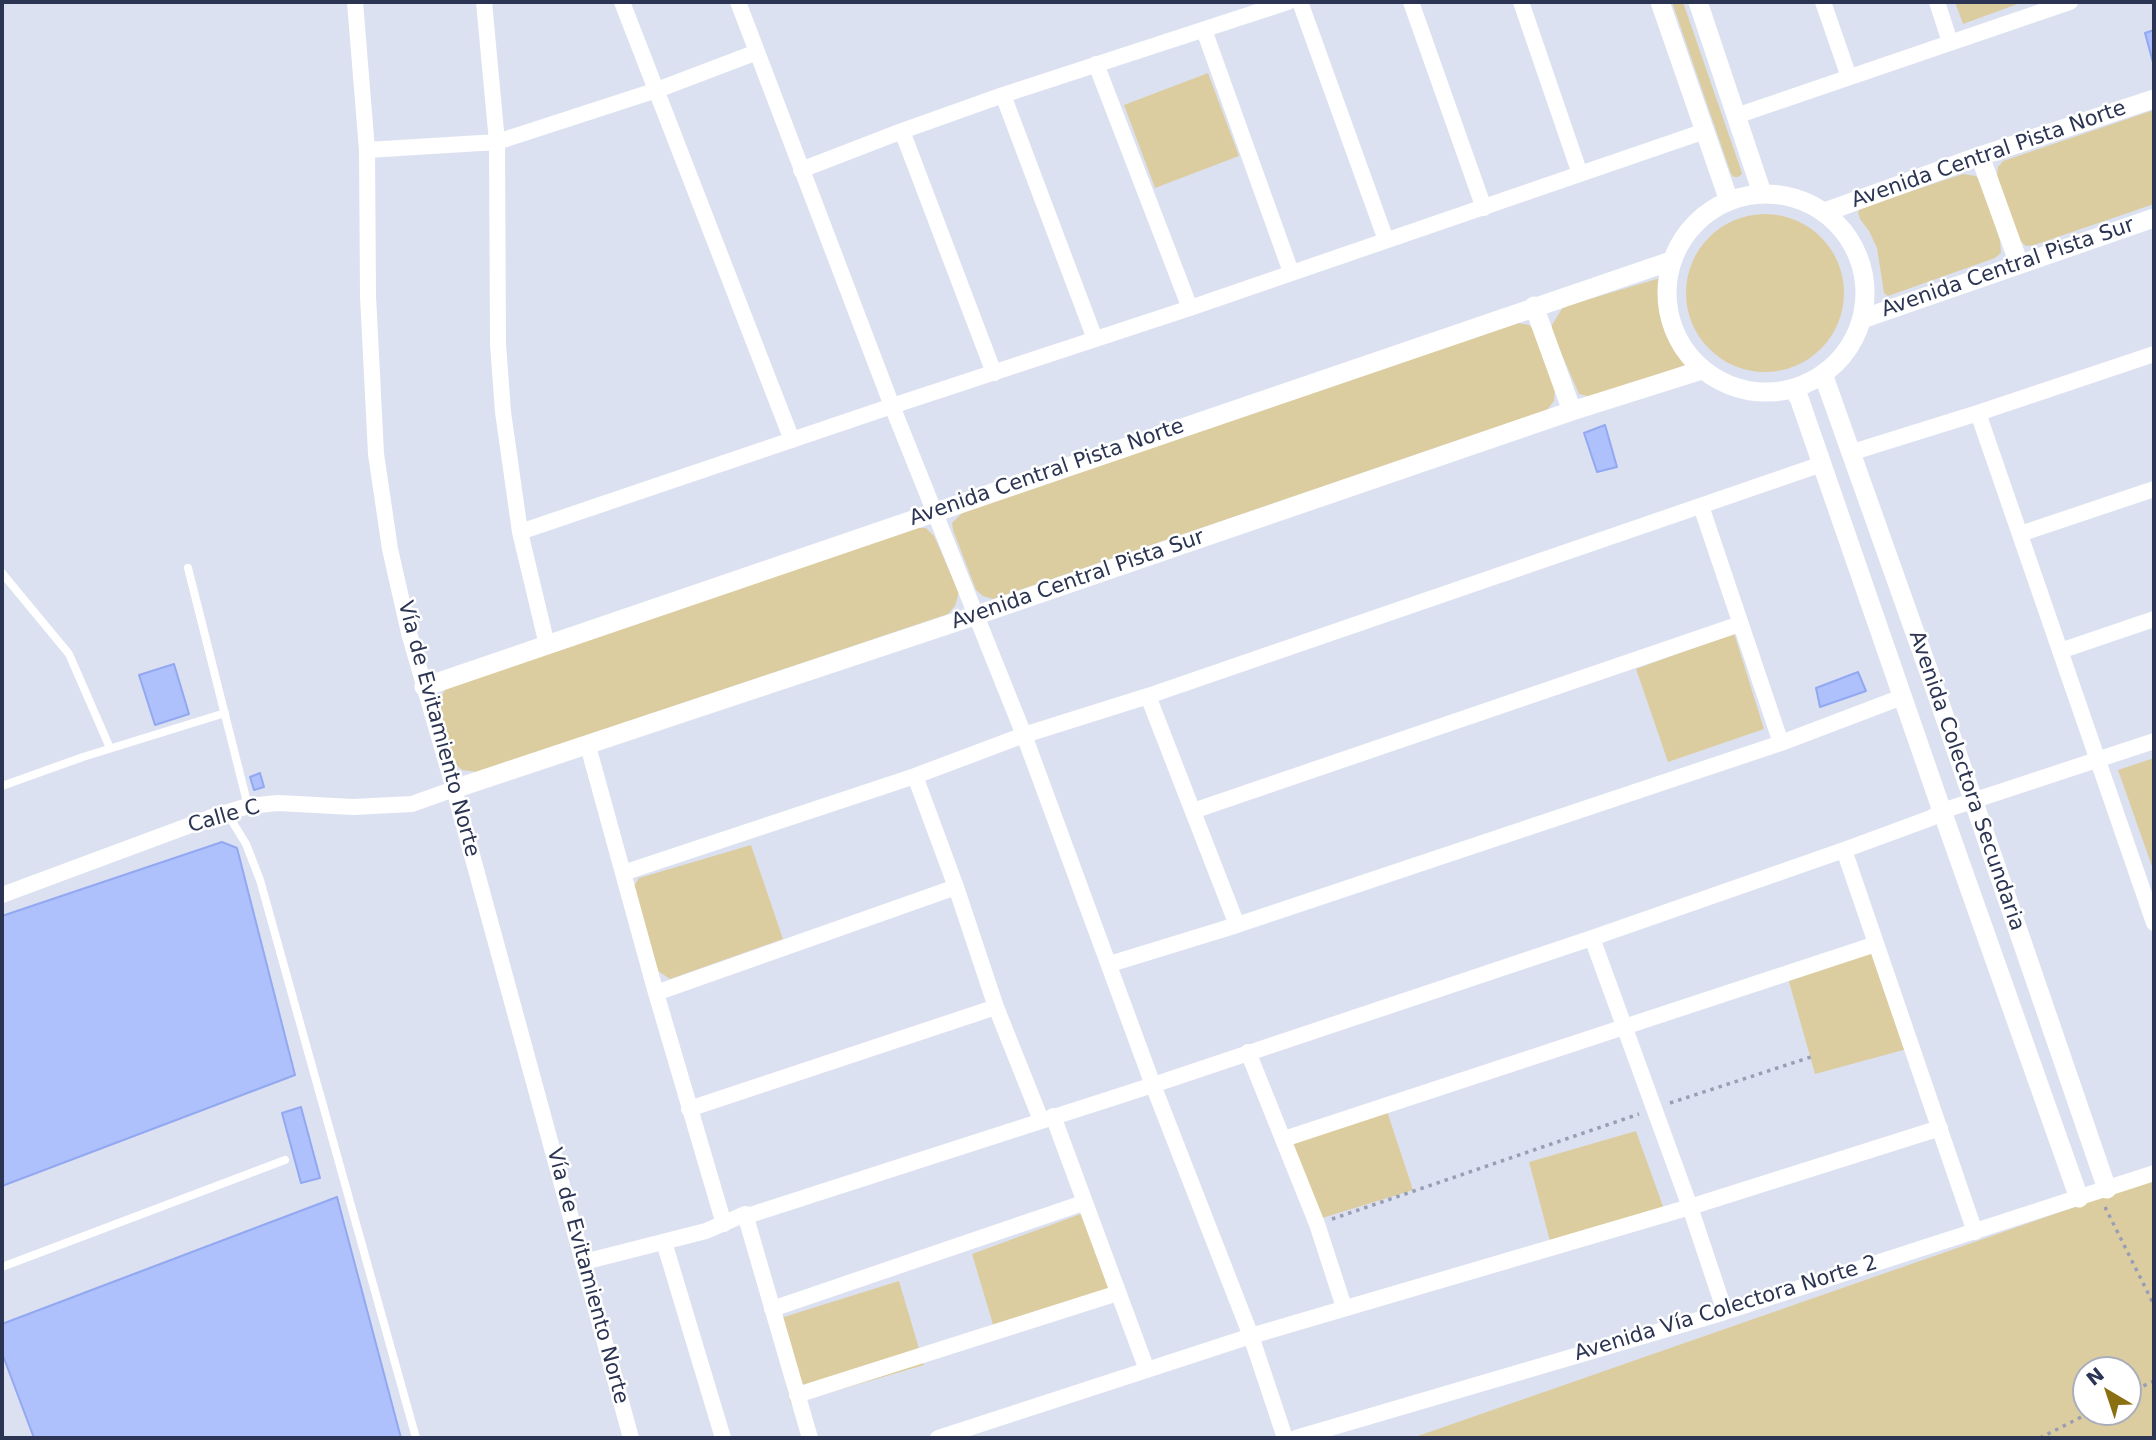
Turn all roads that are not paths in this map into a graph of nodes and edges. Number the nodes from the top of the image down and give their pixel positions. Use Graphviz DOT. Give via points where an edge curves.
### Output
graph roads {
  1 [pos="355,2"];
  2 [pos="484,2"];
  3 [pos="622,2"];
  4 [pos="738,2"];
  5 [pos="1288,2"];
  6 [pos="1300,2"];
  7 [pos="1411,2"];
  8 [pos="1521,2"];
  9 [pos="1660,2"];
  10 [pos="1698,2"];
  11 [pos="1823,2"];
  12 [pos="1937,2"];
  13 [pos="2070,2"];
  14 [pos="1204,30"];
  15 [pos="1951,42"];
  16 [pos="757,52"];
  17 [pos="1096,64"];
  18 [pos="1849,77"];
  19 [pos="657,90"];
  20 [pos="1003,95"];
  21 [pos="2154,99"];
  22 [pos="1736,116"];
  23 [pos="902,131"];
  24 [pos="1705,131"];
  25 [pos="496,142"];
  26 [pos="367,150"];
  27 [pos="1980,156"];
  28 [pos="801,170"];
  29 [pos="1580,174"];
  30 [pos="1762,193"];
  31 [pos="1729,201"];
  32 [pos="1485,208"];
  33 [pos="1825,212"];
  34 [pos="2154,218"];
  35 [pos="1386,240"];
  36 [pos="1671,261"];
  37 [pos="2019,264"];
  38 [pos="1291,272"];
  39 [pos="1534,306"];
  40 [pos="1190,308"];
  41 [pos="1863,319"];
  42 [pos="1095,339"];
  43 [pos="2154,354"];
  44 [pos="1702,370"];
  45 [pos="994,373"];
  46 [pos="1823,374"];
  47 [pos="1792,389"];
  48 [pos="892,406"];
  49 [pos="1572,411"];
  50 [pos="1978,414"];
  51 [pos="792,440"];
  52 [pos="1853,452"];
  53 [pos="1822,464"];
  54 [pos="2154,489"];
  55 [pos="1701,506"];
  56 [pos="935,512"];
  57 [pos="520,532"];
  58 [pos="2020,534"];
  59 [pos="188,568"];
  60 [pos="2,573"];
  61 [pos="977,615"];
  62 [pos="2154,619"];
  63 [pos="1740,624"];
  64 [pos="547,645"];
  65 [pos="2060,651"];
  66 [pos="425,687"];
  67 [pos="1149,696"];
  68 [pos="1902,697"];
  69 [pos="225,713"];
  70 [pos="1024,736"];
  71 [pos="2154,741"];
  72 [pos="1781,743"];
  73 [pos="588,746"];
  74 [pos="110,748"];
  75 [pos="2098,760"];
  76 [pos="915,776"];
  77 [pos="2,786"];
  78 [pos="454,789"];
  79 [pos="1973,801"];
  80 [pos="248,806"];
  81 [pos="1193,811"];
  82 [pos="1942,811"];
  83 [pos="227,813"];
  84 [pos="1844,850"];
  85 [pos="622,873"];
  86 [pos="956,887"];
  87 [pos="2,894"];
  88 [pos="2150,897"];
  89 [pos="2154,923"];
  90 [pos="1237,925"];
  91 [pos="1592,938"];
  92 [pos="1876,944"];
  93 [pos="1110,964"];
  94 [pos="656,992"];
  95 [pos="996,1007"];
  96 [pos="1625,1027"];
  97 [pos="1248,1052"];
  98 [pos="1153,1085"];
  99 [pos="690,1109"];
  100 [pos="1047,1118"];
  101 [pos="1940,1128"];
  102 [pos="1284,1139"];
  103 [pos="285,1160"];
  104 [pos="2154,1173"];
  105 [pos="2095,1193"];
  106 [pos="1083,1203"];
  107 [pos="1690,1207"];
  108 [pos="745,1214"];
  109 [pos="724,1224"];
  110 [pos="1975,1232"];
  111 [pos="664,1241"];
  112 [pos="584,1262"];
  113 [pos="2,1267"];
  114 [pos="1118,1293"];
  115 [pos="1344,1307"];
  116 [pos="772,1308"];
  117 [pos="1725,1312"];
  118 [pos="1251,1336"];
  119 [pos="1147,1370"];
  120 [pos="797,1395"];
  121 [pos="416,1438"];
  122 [pos="631,1438"];
  123 [pos="723,1438"];
  124 [pos="810,1438"];
  125 [pos="938,1438"];
  126 [pos="1285,1438"];
  127 [pos="1296,1438"];
  1 -- 26 [label="street, Vía de Evitamiento Norte"];
  2 -- 25 [label="street"];
  3 -- 19 [label="street"];
  4 -- 16 [label="street"];
  5 -- 14 [label="street"];
  6 -- 35 [label="street"];
  7 -- 32 [label="street"];
  8 -- 29 [label="street"];
  9 -- 24 [label="street"];
  10 -- 22 [label="street"];
  11 -- 18 [label="street"];
  12 -- 15 [label="street"];
  13 -- 15 [label="street"];
  14 -- 17 [label="street"];
  14 -- 38 [label="street"];
  15 -- 18 [label="street"];
  16 -- 19 [label="street"];
  16 -- 28 [label="street"];
  17 -- 20 [label="street"];
  17 -- 40 [label="street"];
  18 -- 22 [label="street"];
  19 -- 25 [label="street"];
  19 -- 51 [label="street"];
  20 -- 23 [label="street"];
  20 -- 42 [label="street"];
  21 -- 27 [label="street, Avenida Central Pista Norte"];
  22 -- 30 [label="street"];
  23 -- 28 [label="street"];
  23 -- 45 [label="street"];
  24 -- 29 [label="street"];
  24 -- 31 [label="street"];
  25 -- 26 [label="street"];
  25 -- 57 [label="street" via="498,344"];
  26 -- 66 [label="street, Vía de Evitamiento Norte" via="376,454 390,550"];
  27 -- 33 [label="street, Avenida Central Pista Norte"];
  27 -- 37 [label="street"];
  28 -- 48 [label="street"];
  29 -- 32 [label="street"];
  30 -- 31 [label="street"];
  30 -- 33 [label="street" via="1795,197"];
  31 -- 36 [label="street" via="1698,220"];
  32 -- 35 [label="street"];
  33 -- 41 [label="street" via="1846,233 1860,259 1866,289"];
  34 -- 37 [label="street, Avenida Central Pista Sur"];
  35 -- 38 [label="street"];
  36 -- 39 [label="street, Avenida Central Pista Norte"];
  36 -- 44 [label="street" via="1666,284 1670,320 1685,353"];
  37 -- 41 [label="street, Avenida Central Pista Sur"];
  38 -- 40 [label="street"];
  39 -- 49 [label="street"];
  39 -- 56 [label="street, Avenida Central Pista Norte"];
  40 -- 42 [label="street"];
  41 -- 46 [label="street" via="1847,350"];
  42 -- 45 [label="street"];
  43 -- 50 [label="street"];
  44 -- 47 [label="street" via="1745,391"];
  44 -- 49 [label="street, Avenida Central Pista Sur"];
  45 -- 48 [label="street"];
  46 -- 47 [label="street"];
  46 -- 52 [label="street, Avenida Colectora Secundaria"];
  47 -- 53 [label="street, Avenida Colectora Secundaria"];
  48 -- 51 [label="street"];
  48 -- 56 [label="street"];
  49 -- 61 [label="street, Avenida Central Pista Sur"];
  50 -- 52 [label="street"];
  50 -- 58 [label="street"];
  51 -- 57 [label="street"];
  52 -- 79 [label="street, Avenida Colectora Secundaria"];
  53 -- 55 [label="street"];
  53 -- 68 [label="street, Avenida Colectora Secundaria"];
  54 -- 58 [label="street"];
  55 -- 63 [label="street"];
  55 -- 67 [label="street"];
  56 -- 61 [label="street"];
  56 -- 64 [label="street, Avenida Central Pista Norte"];
  57 -- 64 [label="street"];
  58 -- 65 [label="street"];
  59 -- 69 [label="lane"];
  60 -- 74 [label="lane" via="69,654"];
  61 -- 70 [label="street"];
  61 -- 73 [label="street, Avenida Central Pista Sur"];
  62 -- 65 [label="street"];
  63 -- 72 [label="street"];
  63 -- 81 [label="street"];
  64 -- 66 [label="street, Avenida Central Pista Norte"];
  65 -- 75 [label="street"];
  66 -- 78 [label="street, Vía de Evitamiento Norte"];
  67 -- 70 [label="street"];
  67 -- 81 [label="street"];
  68 -- 72 [label="street"];
  68 -- 82 [label="street, Avenida Colectora Secundaria"];
  69 -- 74 [label="lane"];
  69 -- 80 [label="lane"];
  70 -- 76 [label="street"];
  70 -- 93 [label="street"];
  71 -- 75 [label="street"];
  72 -- 90 [label="street"];
  73 -- 78 [label="street, Avenida Central Pista Sur"];
  73 -- 85 [label="street"];
  74 -- 77 [label="lane"];
  75 -- 79 [label="street"];
  75 -- 88 [label="street"];
  76 -- 85 [label="street"];
  76 -- 86 [label="street"];
  78 -- 80 [label="street, Calle C" via="412,804"];
  78 -- 112 [label="street, Vía de Evitamiento Norte"];
  79 -- 82 [label="street"];
  79 -- 105 [label="street, Avenida Colectora Secundaria"];
  80 -- 83 [label="street, Calle C"];
  81 -- 90 [label="street"];
  82 -- 84 [label="street"];
  82 -- 105 [label="street, Avenida Colectora Secundaria"];
  83 -- 87 [label="street, Calle C"];
  83 -- 121 [label="lane" via="260,880"];
  84 -- 91 [label="street"];
  84 -- 92 [label="street"];
  85 -- 94 [label="street"];
  86 -- 94 [label="street"];
  86 -- 95 [label="street"];
  88 -- 89 [label="street"];
  90 -- 93 [label="street"];
  91 -- 96 [label="street"];
  91 -- 97 [label="street"];
  92 -- 96 [label="street"];
  92 -- 101 [label="street"];
  93 -- 98 [label="street"];
  94 -- 99 [label="street"];
  95 -- 99 [label="street"];
  95 -- 100 [label="street"];
  96 -- 102 [label="street"];
  96 -- 107 [label="street"];
  97 -- 98 [label="street"];
  97 -- 102 [label="street"];
  98 -- 100 [label="street"];
  98 -- 118 [label="street"];
  99 -- 109 [label="street"];
  100 -- 106 [label="street"];
  100 -- 108 [label="street"];
  101 -- 107 [label="street"];
  101 -- 110 [label="street"];
  102 -- 115 [label="street"];
  103 -- 113 [label="lane"];
  104 -- 105 [label="street, Avenida Vía Colectora Norte 2"];
  105 -- 110 [label="street, Avenida Vía Colectora Norte 2"];
  106 -- 114 [label="street"];
  106 -- 116 [label="street"];
  107 -- 115 [label="street"];
  107 -- 117 [label="street"];
  108 -- 109 [label="street"];
  108 -- 116 [label="street"];
  109 -- 111 [label="street"];
  110 -- 117 [label="street, Avenida Vía Colectora Norte 2"];
  111 -- 112 [label="street"];
  111 -- 123 [label="street"];
  112 -- 122 [label="street, Vía de Evitamiento Norte"];
  114 -- 119 [label="street"];
  114 -- 120 [label="street"];
  115 -- 118 [label="street"];
  116 -- 120 [label="street"];
  117 -- 127 [label="street, Avenida Vía Colectora Norte 2"];
  118 -- 119 [label="street"];
  118 -- 126 [label="street"];
  119 -- 125 [label="street"];
  120 -- 124 [label="street"];
}
